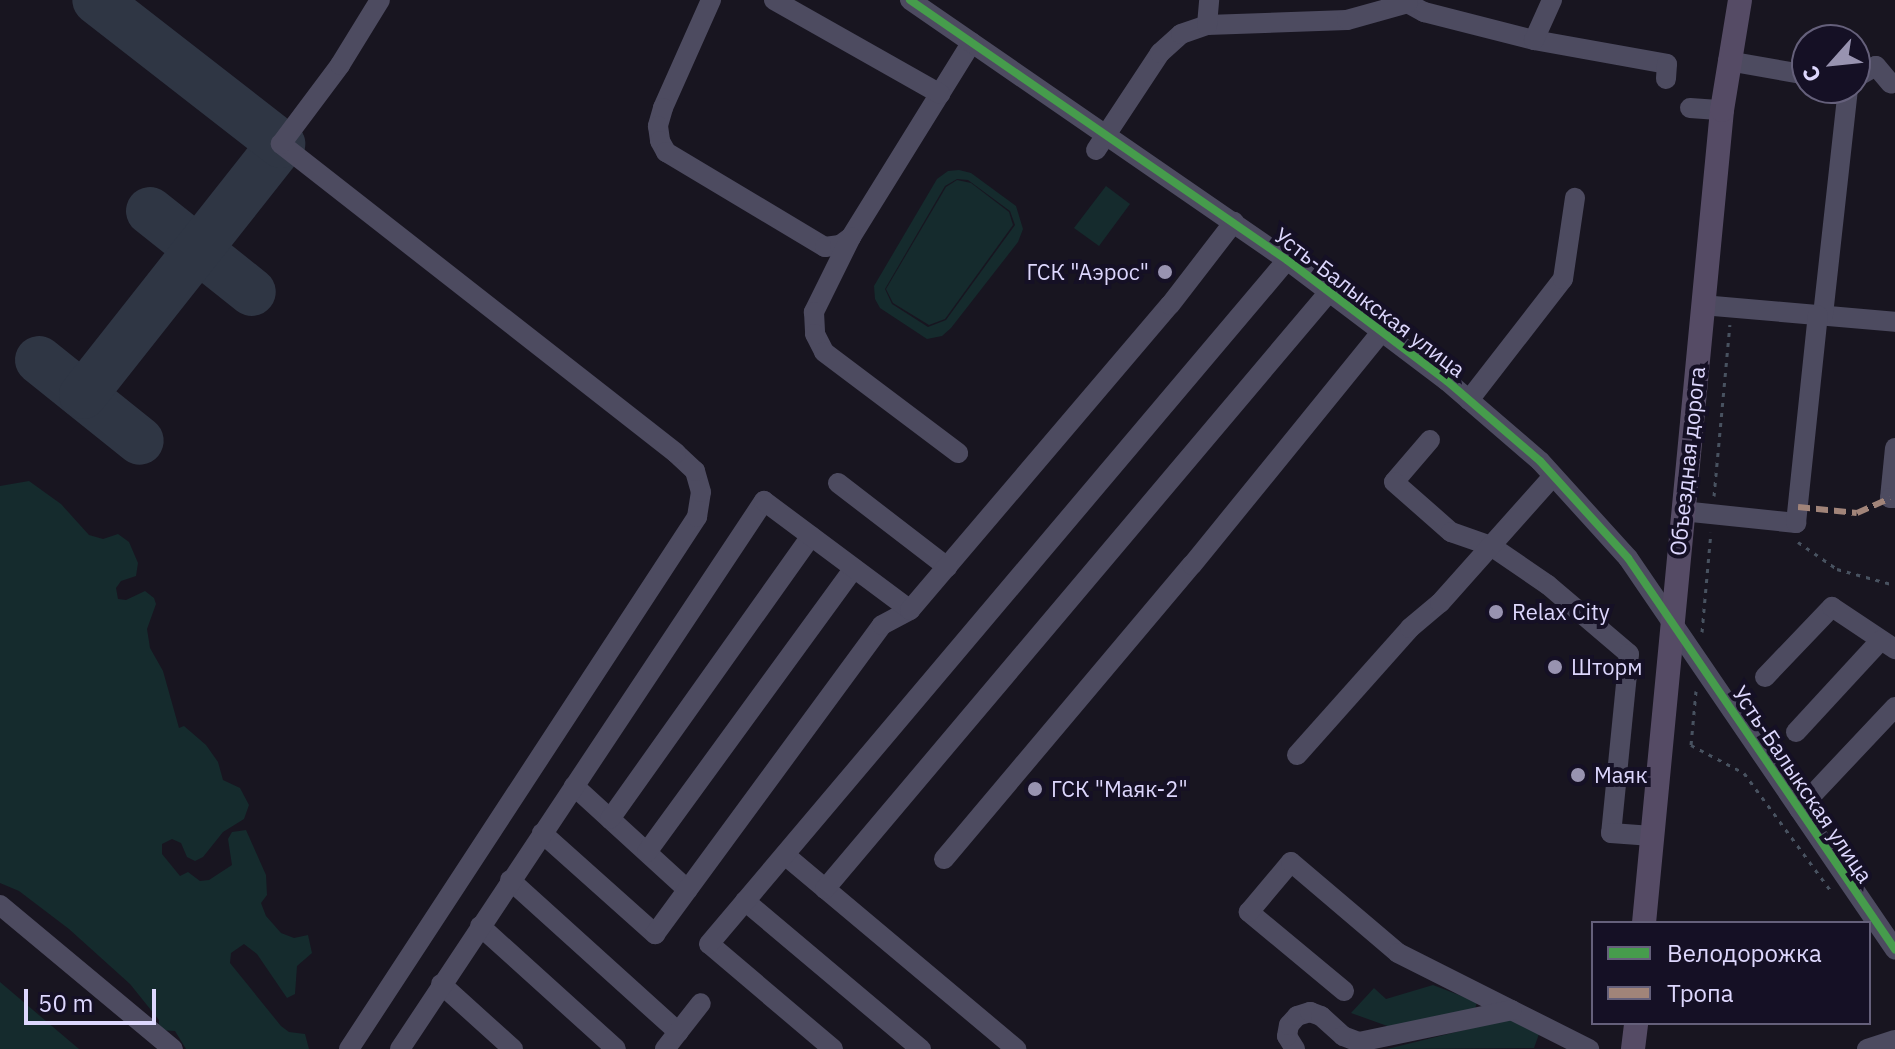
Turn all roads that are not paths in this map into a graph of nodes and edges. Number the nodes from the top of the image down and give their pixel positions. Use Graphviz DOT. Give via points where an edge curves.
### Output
graph roads {
  1 [pos="380,0"];
  2 [pos="711,0"];
  3 [pos="774,0"];
  4 [pos="910,0"];
  5 [pos="1209,0"];
  6 [pos="1552,0"];
  7 [pos="1740,0"];
  8 [pos="1416,4"];
  9 [pos="1207,25"];
  10 [pos="1534,40"];
  11 [pos="972,42"];
  12 [pos="1728,61"];
  13 [pos="1871,69"];
  14 [pos="1791,72"];
  15 [pos="1666,79"];
  16 [pos="1891,84"];
  17 [pos="940,94"];
  18 [pos="1846,104"];
  19 [pos="1690,108"];
  20 [pos="1722,110"];
  21 [pos="1102,142"];
  22 [pos="1575,198"];
  23 [pos="1234,222"];
  24 [pos="851,237"];
  25 [pos="1287,260"];
  26 [pos="1329,292"];
  27 [pos="1702,305"];
  28 [pos="1820,315"];
  29 [pos="1895,322"];
  30 [pos="1382,331"];
  31 [pos="1469,400"];
  32 [pos="1430,440"];
  33 [pos="1895,448"];
  34 [pos="958,453"];
  35 [pos="1553,476"];
  36 [pos="838,483"];
  37 [pos="1895,498"];
  38 [pos="1682,511"];
  39 [pos="811,536"];
  40 [pos="1491,546"];
  41 [pos="947,567"];
  42 [pos="854,568"];
  43 [pos="910,610"];
  44 [pos="1671,622"];
  45 [pos="1888,644"];
  46 [pos="1765,677"];
  47 [pos="1895,707"];
  48 [pos="1796,732"];
  49 [pos="1297,755"];
  50 [pos="574,786"];
  51 [pos="1799,809"];
  52 [pos="610,819"];
  53 [pos="542,833"];
  54 [pos="1652,836"];
  55 [pos="647,852"];
  56 [pos="785,855"];
  57 [pos="944,859"];
  58 [pos="510,880"];
  59 [pos="825,889"];
  60 [pos="688,890"];
  61 [pos="745,901"];
  62 [pos="0,905"];
  63 [pos="1644,921"];
  64 [pos="480,926"];
  65 [pos="1895,950"];
  66 [pos="441,984"];
  67 [pos="1344,991"];
  68 [pos="701,1003"];
  69 [pos="1512,1010"];
  70 [pos="1636,1025"];
  71 [pos="678,1032"];
  72 [pos="1895,1040"];
  73 [pos="1554,1042"];
  74 [pos="1368,1045"];
  75 [pos="173,1049"];
  76 [pos="349,1049"];
  77 [pos="400,1049"];
  78 [pos="513,1049"];
  79 [pos="616,1049"];
  80 [pos="665,1049"];
  81 [pos="833,1049"];
  82 [pos="921,1049"];
  83 [pos="1016,1049"];
  84 [pos="1295,1049"];
  85 [pos="1589,1049"];
  86 [pos="1633,1049"];
  87 [pos="1867,1049"];
  1 -- 76 [label="street" via="281,144 676,453 695,471 701,492 697,517"];
  2 -- 24 [label="street" via="663,108 658,126 666,152 812,243 840,245"];
  3 -- 17 [label="street"];
  4 -- 11 [label="street, Усть-Балыкская улица"];
  5 -- 9 [label="street"];
  6 -- 10 [label="street"];
  7 -- 12 [label="main road, Объездная дорога"];
  8 -- 9 [label="street" via="1332,22"];
  8 -- 10 [label="street"];
  9 -- 21 [label="street" via="1181,34 1160,53"];
  10 -- 15 [label="street" via="1667,64"];
  11 -- 17 [label="street"];
  11 -- 21 [label="street, Усть-Балыкская улица"];
  12 -- 14 [label="street"];
  12 -- 20 [label="main road, Объездная дорога"];
  13 -- 16 [label="street" via="1876,66"];
  17 -- 24 [label="street"];
  18 -- 28 [label="street"];
  19 -- 20 [label="street"];
  20 -- 27 [label="main road, Объездная дорога"];
  21 -- 23 [label="street, Усть-Балыкская улица"];
  22 -- 31 [label="street" via="1563,279"];
  23 -- 25 [label="street, Усть-Балыкская улица"];
  23 -- 41 [label="street"];
  24 -- 34 [label="street" via="814,312 815,334 824,352"];
  25 -- 26 [label="street, Усть-Балыкская улица"];
  25 -- 56 [label="street"];
  26 -- 30 [label="street, Усть-Балыкская улица"];
  26 -- 59 [label="street"];
  27 -- 28 [label="street"];
  27 -- 38 [label="main road, Объездная дорога"];
  28 -- 29 [label="street"];
  28 -- 38 [label="street" via="1796,523"];
  30 -- 31 [label="street, Усть-Балыкская улица"];
  30 -- 57 [label="street"];
  31 -- 35 [label="street, Усть-Балыкская улица"];
  32 -- 40 [label="street" via="1394,482 1451,532"];
  33 -- 37 [label="street" via="1890,498"];
  35 -- 40 [label="street"];
  35 -- 44 [label="street, Усть-Балыкская улица" via="1628,558"];
  36 -- 41 [label="street"];
  38 -- 44 [label="main road, Объездная дорога"];
  39 -- 42 [label="street"];
  39 -- 50 [label="street" via="764,501"];
  39 -- 52 [label="street"];
  40 -- 49 [label="street"];
  40 -- 54 [label="street" via="1548,585 1629,654 1611,833"];
  41 -- 43 [label="street"];
  42 -- 43 [label="street"];
  42 -- 55 [label="street"];
  43 -- 60 [label="street" via="882,625"];
  44 -- 51 [label="street, Усть-Балыкская улица"];
  44 -- 54 [label="main road, Объездная дорога"];
  45 -- 46 [label="street" via="1832,607"];
  45 -- 48 [label="street"];
  47 -- 51 [label="street"];
  50 -- 52 [label="street"];
  50 -- 53 [label="street"];
  51 -- 65 [label="street, Усть-Балыкская улица"];
  52 -- 55 [label="street"];
  53 -- 58 [label="street"];
  53 -- 60 [label="street" via="655,934"];
  54 -- 63 [label="main road, Объездная дорога"];
  55 -- 60 [label="street"];
  56 -- 59 [label="street"];
  56 -- 61 [label="street"];
  58 -- 64 [label="street"];
  58 -- 71 [label="street"];
  59 -- 83 [label="street"];
  61 -- 81 [label="street" via="709,944"];
  61 -- 82 [label="street"];
  62 -- 75 [label="street"];
  64 -- 66 [label="street"];
  64 -- 79 [label="street"];
  66 -- 77 [label="street"];
  66 -- 78 [label="street"];
  67 -- 69 [label="street" via="1249,912 1291,862 1398,953"];
  68 -- 71 [label="street"];
  69 -- 73 [label="street"];
  69 -- 74 [label="street"];
  70 -- 86 [label="main road"];
  71 -- 80 [label="street"];
  72 -- 87 [label="street"];
  73 -- 85 [label="street"];
  74 -- 84 [label="street" via="1343,1036 1310,1012 1289,1025 1287,1036"];
}
